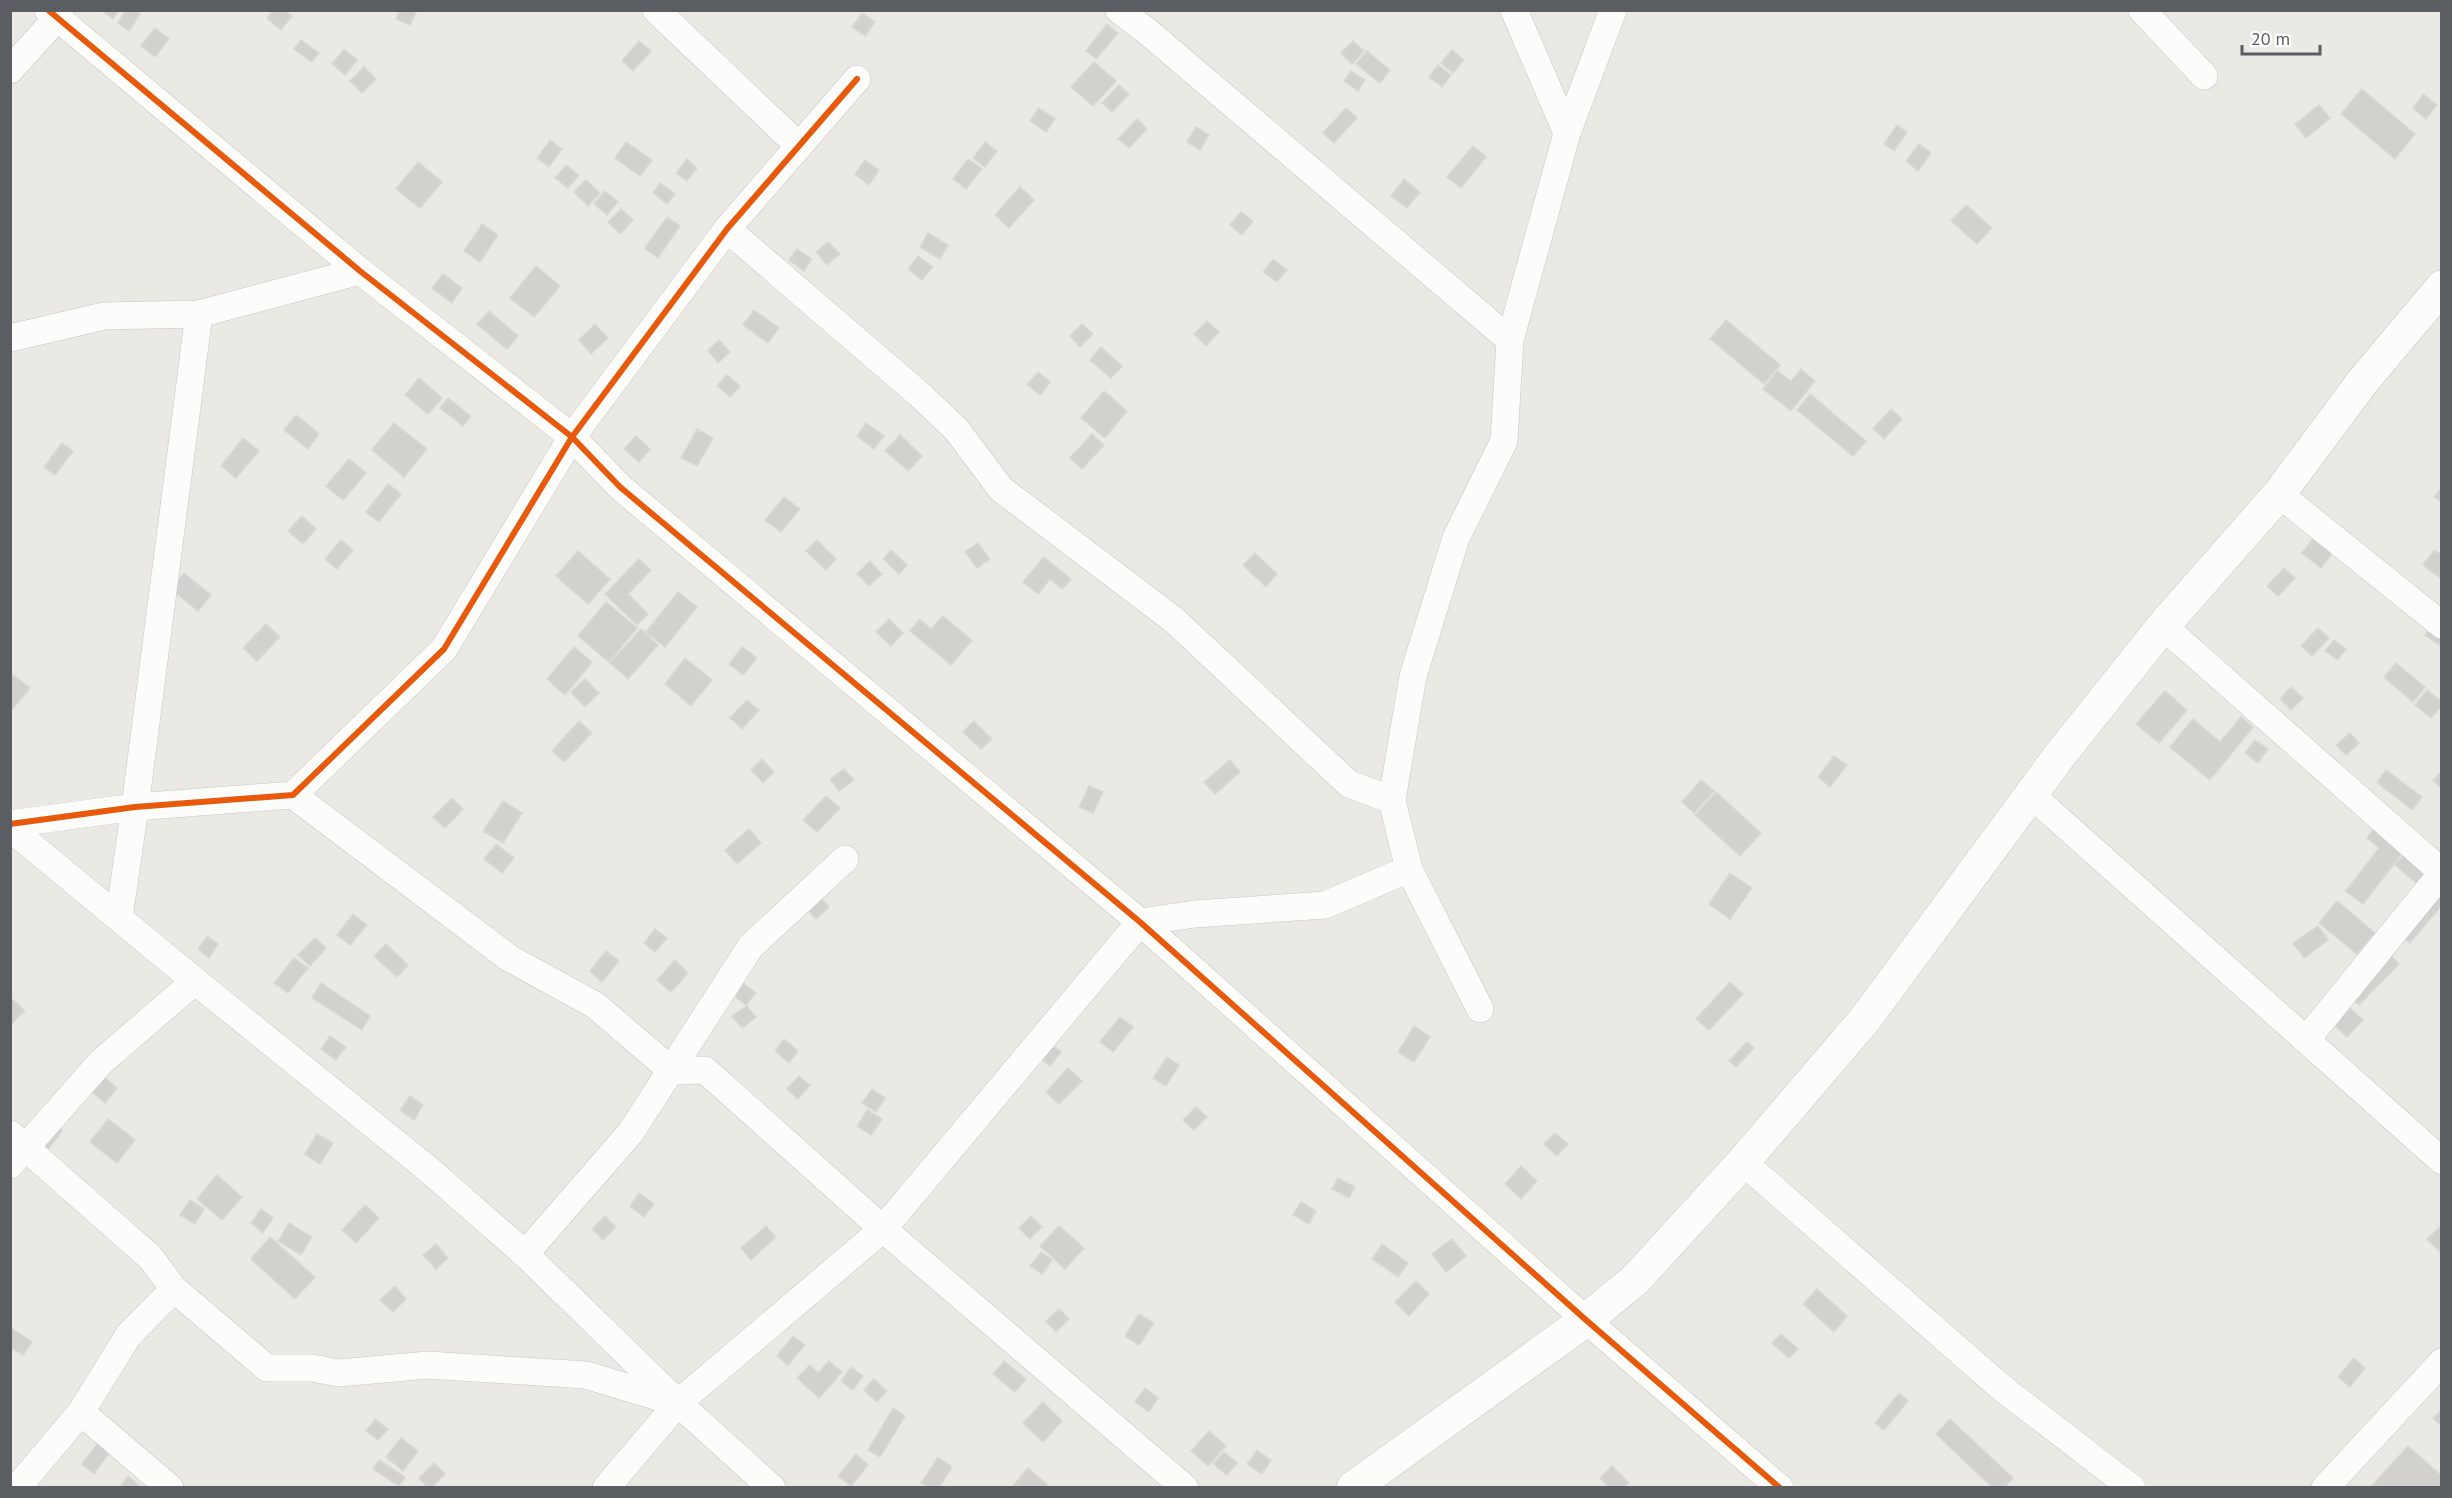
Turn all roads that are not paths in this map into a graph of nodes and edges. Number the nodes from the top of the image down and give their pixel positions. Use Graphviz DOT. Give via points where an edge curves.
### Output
graph roads {
  1 [pos="656,10"];
  2 [pos="1119,10"];
  3 [pos="1514,10"];
  4 [pos="1613,10"];
  5 [pos="2142,10"];
  6 [pos="55,13"];
  7 [pos="10,70"];
  8 [pos="2204,76"];
  9 [pos="857,79"];
  10 [pos="1567,133"];
  11 [pos="799,146"];
  12 [pos="727,229"];
  13 [pos="360,271"];
  14 [pos="2437,299"];
  15 [pos="200,314"];
  16 [pos="10,338"];
  17 [pos="1510,340"];
  18 [pos="572,437"];
  19 [pos="2279,494"];
  20 [pos="2442,625"];
  21 [pos="2163,626"];
  22 [pos="2030,793"];
  23 [pos="293,795"];
  24 [pos="1392,800"];
  25 [pos="135,807"];
  26 [pos="10,826"];
  27 [pos="845,859"];
  28 [pos="1409,869"];
  29 [pos="2442,872"];
  30 [pos="119,918"];
  31 [pos="1140,922"];
  32 [pos="195,981"];
  33 [pos="1480,1009"];
  34 [pos="2306,1040"];
  35 [pos="672,1071"];
  36 [pos="16,1149"];
  37 [pos="2442,1161"];
  38 [pos="1743,1162"];
  39 [pos="883,1229"];
  40 [pos="525,1254"];
  41 [pos="174,1289"];
  42 [pos="1586,1320"];
  43 [pos="2442,1362"];
  44 [pos="678,1403"];
  45 [pos="81,1412"];
  46 [pos="1360,1485"];
  47 [pos="17,1488"];
  48 [pos="170,1488"];
  49 [pos="606,1488"];
  50 [pos="772,1488"];
  51 [pos="1185,1488"];
  52 [pos="1780,1488"];
  53 [pos="2132,1488"];
  54 [pos="2325,1488"];
  1 -- 11 [label="street"];
  2 -- 17 [label="street"];
  3 -- 10 [label="street"];
  4 -- 10 [label="street"];
  5 -- 8 [label="street"];
  6 -- 7 [label="street"];
  6 -- 13 [label="street"];
  9 -- 11 [label="street"];
  10 -- 17 [label="street"];
  11 -- 12 [label="street"];
  12 -- 18 [label="street"];
  12 -- 24 [label="street" via="956,429 1001,489 1174,620 1349,784"];
  13 -- 15 [label="street"];
  13 -- 18 [label="street"];
  14 -- 19 [label="main road" via="2363,381"];
  15 -- 16 [label="street" via="104,315"];
  15 -- 25 [label="street"];
  17 -- 24 [label="street" via="1504,441 1456,538 1416,665"];
  18 -- 23 [label="street" via="444,649"];
  18 -- 31 [label="street" via="620,487"];
  19 -- 20 [label="street"];
  19 -- 21 [label="main road"];
  21 -- 22 [label="main road"];
  21 -- 29 [label="street"];
  22 -- 34 [label="street"];
  22 -- 38 [label="main road" via="1866,1018"];
  23 -- 25 [label="street"];
  23 -- 35 [label="street" via="509,958 595,1005"];
  24 -- 28 [label="street"];
  25 -- 26 [label="street"];
  25 -- 30 [label="street"];
  26 -- 30 [label="street"];
  27 -- 35 [label="street" via="751,946"];
  28 -- 31 [label="street" via="1325,905"];
  28 -- 33 [label="street"];
  29 -- 34 [label="street"];
  30 -- 32 [label="street"];
  31 -- 39 [label="street"];
  31 -- 42 [label="street"];
  32 -- 36 [label="street" via="101,1062"];
  32 -- 40 [label="street" via="428,1168"];
  34 -- 37 [label="street"];
  35 -- 39 [label="street" via="705,1070"];
  35 -- 40 [label="street" via="631,1132"];
  36 -- 41 [label="street" via="150,1257"];
  38 -- 42 [label="main road" via="1635,1280"];
  38 -- 53 [label="street" via="2002,1388"];
  39 -- 44 [label="street"];
  39 -- 51 [label="street"];
  40 -- 44 [label="street"];
  41 -- 44 [label="street" via="267,1368 312,1368 339,1373 428,1365 586,1375"];
  41 -- 45 [label="street" via="128,1336"];
  42 -- 46 [label="main road"];
  42 -- 52 [label="street"];
  43 -- 54 [label="street"];
  44 -- 49 [label="street"];
  44 -- 50 [label="street"];
  45 -- 47 [label="street"];
  45 -- 48 [label="street"];
}
